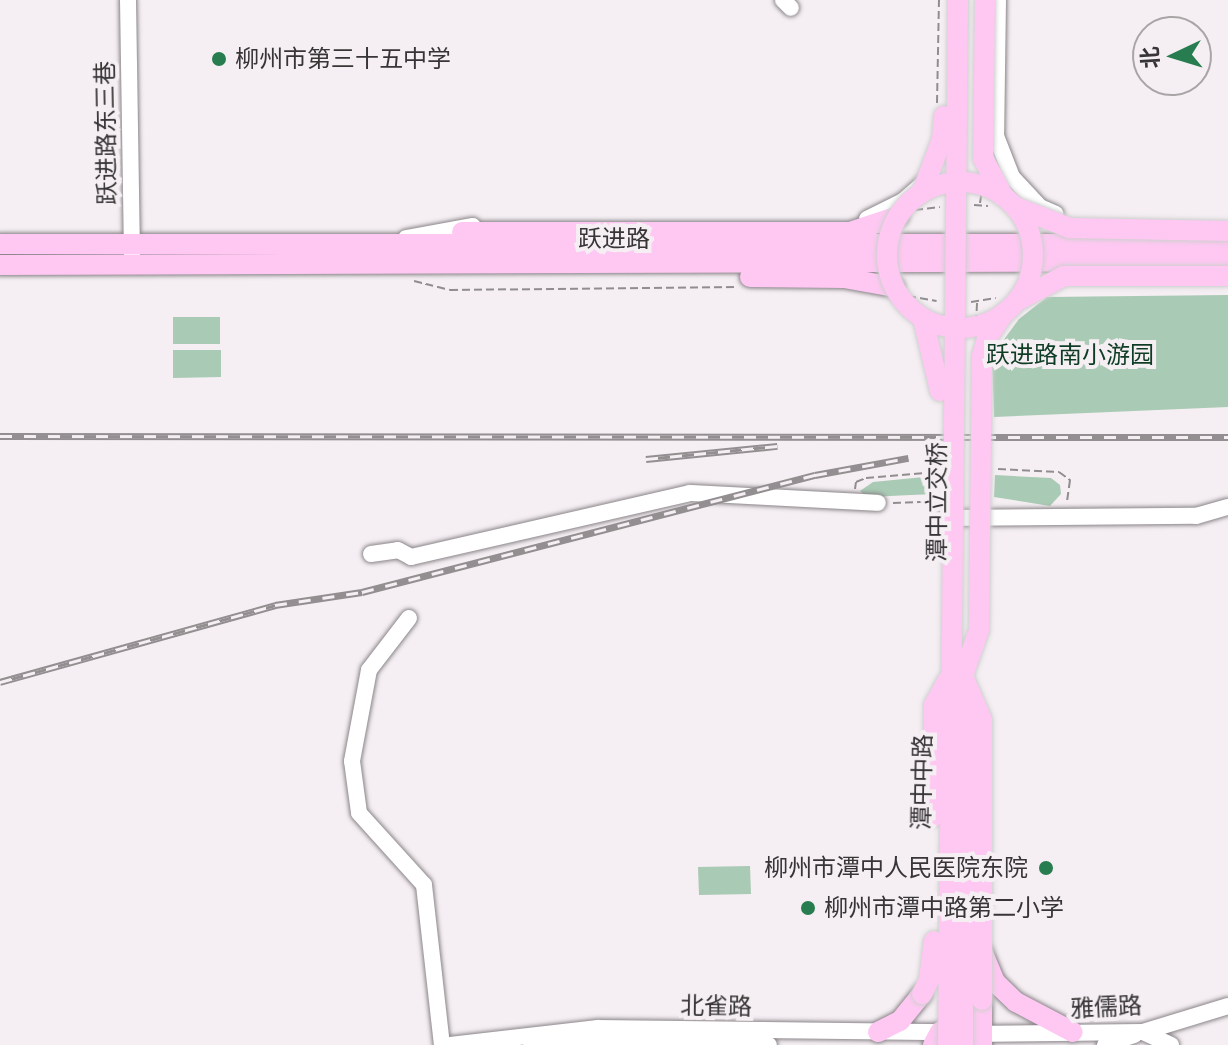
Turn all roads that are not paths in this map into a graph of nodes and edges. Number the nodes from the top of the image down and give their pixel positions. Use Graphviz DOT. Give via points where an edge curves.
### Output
graph roads {
  1 [pos="128,0"];
  2 [pos="946,0"];
  3 [pos="955,0"];
  4 [pos="970,0"];
  5 [pos="985,0"];
  6 [pos="998,0"];
  7 [pos="922,192"];
  8 [pos="1009,201"];
  9 [pos="898,216"];
  10 [pos="1228,223"];
  11 [pos="1228,231"];
  12 [pos="0,244"];
  13 [pos="1228,244"];
  14 [pos="132,254"];
  15 [pos="359,256"];
  16 [pos="1228,261"];
  17 [pos="0,265"];
  18 [pos="1228,276"];
  19 [pos="898,291"];
  20 [pos="1010,308"];
  21 [pos="923,319"];
  22 [pos="878,503"];
  23 [pos="1228,507"];
  24 [pos="972,517"];
  25 [pos="371,554"];
  26 [pos="952,616"];
  27 [pos="409,618"];
  28 [pos="944,649"];
  29 [pos="972,650"];
  30 [pos="956,677"];
  31 [pos="981,947"];
  32 [pos="1228,1006"];
  33 [pos="878,1032"];
  34 [pos="1073,1032"];
  35 [pos="1143,1032"];
  36 [pos="975,1039"];
  37 [pos="940,1041"];
  38 [pos="540,1044"];
  39 [pos="680,1044"];
  40 [pos="442,1045"];
  41 [pos="450,1045"];
  42 [pos="769,1045"];
  43 [pos="1105,1045"];
  44 [pos="1171,1045"];
  1 -- 14 [label="street, 跃进路东三巷"];
  2 -- 7 [label="main road, bridge" via="942,139"];
  3 -- 15 [label="street" via="951,130 936,172 903,201 857,224 471,226"];
  3 -- 26 [label="main road, 潭中立交桥, bridge"];
  4 -- 30 [label="main road, 潭中立交桥, bridge"];
  5 -- 8 [label="main road, bridge" via="983,158"];
  6 -- 10 [label="street" via="996,136 1012,177 1040,207 1082,224"];
  7 -- 8 [label="main road, bridge" via="962,181"];
  7 -- 9 [label="main road, bridge"];
  8 -- 11 [label="main road, bridge" via="1070,228"];
  8 -- 20 [label="main road, bridge" via="1028,229 1033,255 1028,281"];
  9 -- 15 [label="main road" via="850,232 453,232"];
  9 -- 19 [label="main road, bridge" via="887,251"];
  12 -- 14 [label="main road, 跃进路"];
  13 -- 15 [label="main road, 跃进路"];
  14 -- 15 [label="main road, 跃进路"];
  14 -- 17 [label="main road, 跃进路"];
  15 -- 16 [label="main road, 跃进路"];
  15 -- 19 [label="main road" via="455,278 844,278"];
  18 -- 20 [label="main road, bridge" via="1064,276"];
  19 -- 21 [label="main road, bridge"];
  20 -- 21 [label="main road, bridge" via="965,328"];
  20 -- 30 [label="main road, bridge" via="987,338 982,356 979,630"];
  21 -- 30 [label="main road, bridge" via="940,380 939,642"];
  22 -- 25 [label="street" via="690,493 411,557 398,550"];
  23 -- 24 [label="street" via="1196,516"];
  24 -- 28 [label="street" via="946,516"];
  24 -- 29 [label="street"];
  26 -- 30 [label="main road, 潭中中路, bridge"];
  27 -- 40 [label="street" via="369,670 352,761 359,813 424,885"];
  28 -- 29 [label="street"];
  28 -- 37 [label="street"];
  29 -- 36 [label="street"];
  30 -- 31 [label="main road, bridge" via="982,720"];
  30 -- 33 [label="main road, bridge" via="934,705 934,956 922,994 900,1021"];
  30 -- 36 [label="main road, 潭中中路, bridge"];
  30 -- 37 [label="main road, 潭中中路, bridge"];
  31 -- 34 [label="main road" via="995,982 1016,1002"];
  31 -- 36 [label="main road, bridge" via="982,1000"];
  32 -- 35 [label="street, 雅儒路"];
  33 -- 37 [label="street, 北雀路"];
  33 -- 41 [label="street, 北雀路" via="598,1028"];
  34 -- 35 [label="street, 雅儒路"];
  34 -- 36 [label="street, 雅儒路"];
  35 -- 43 [label="street"];
  35 -- 44 [label="street"];
  36 -- 37 [label="street, 北雀路"];
  38 -- 39 [label="street, 北雀路"];
  39 -- 42 [label="street, 北雀路"];
}
